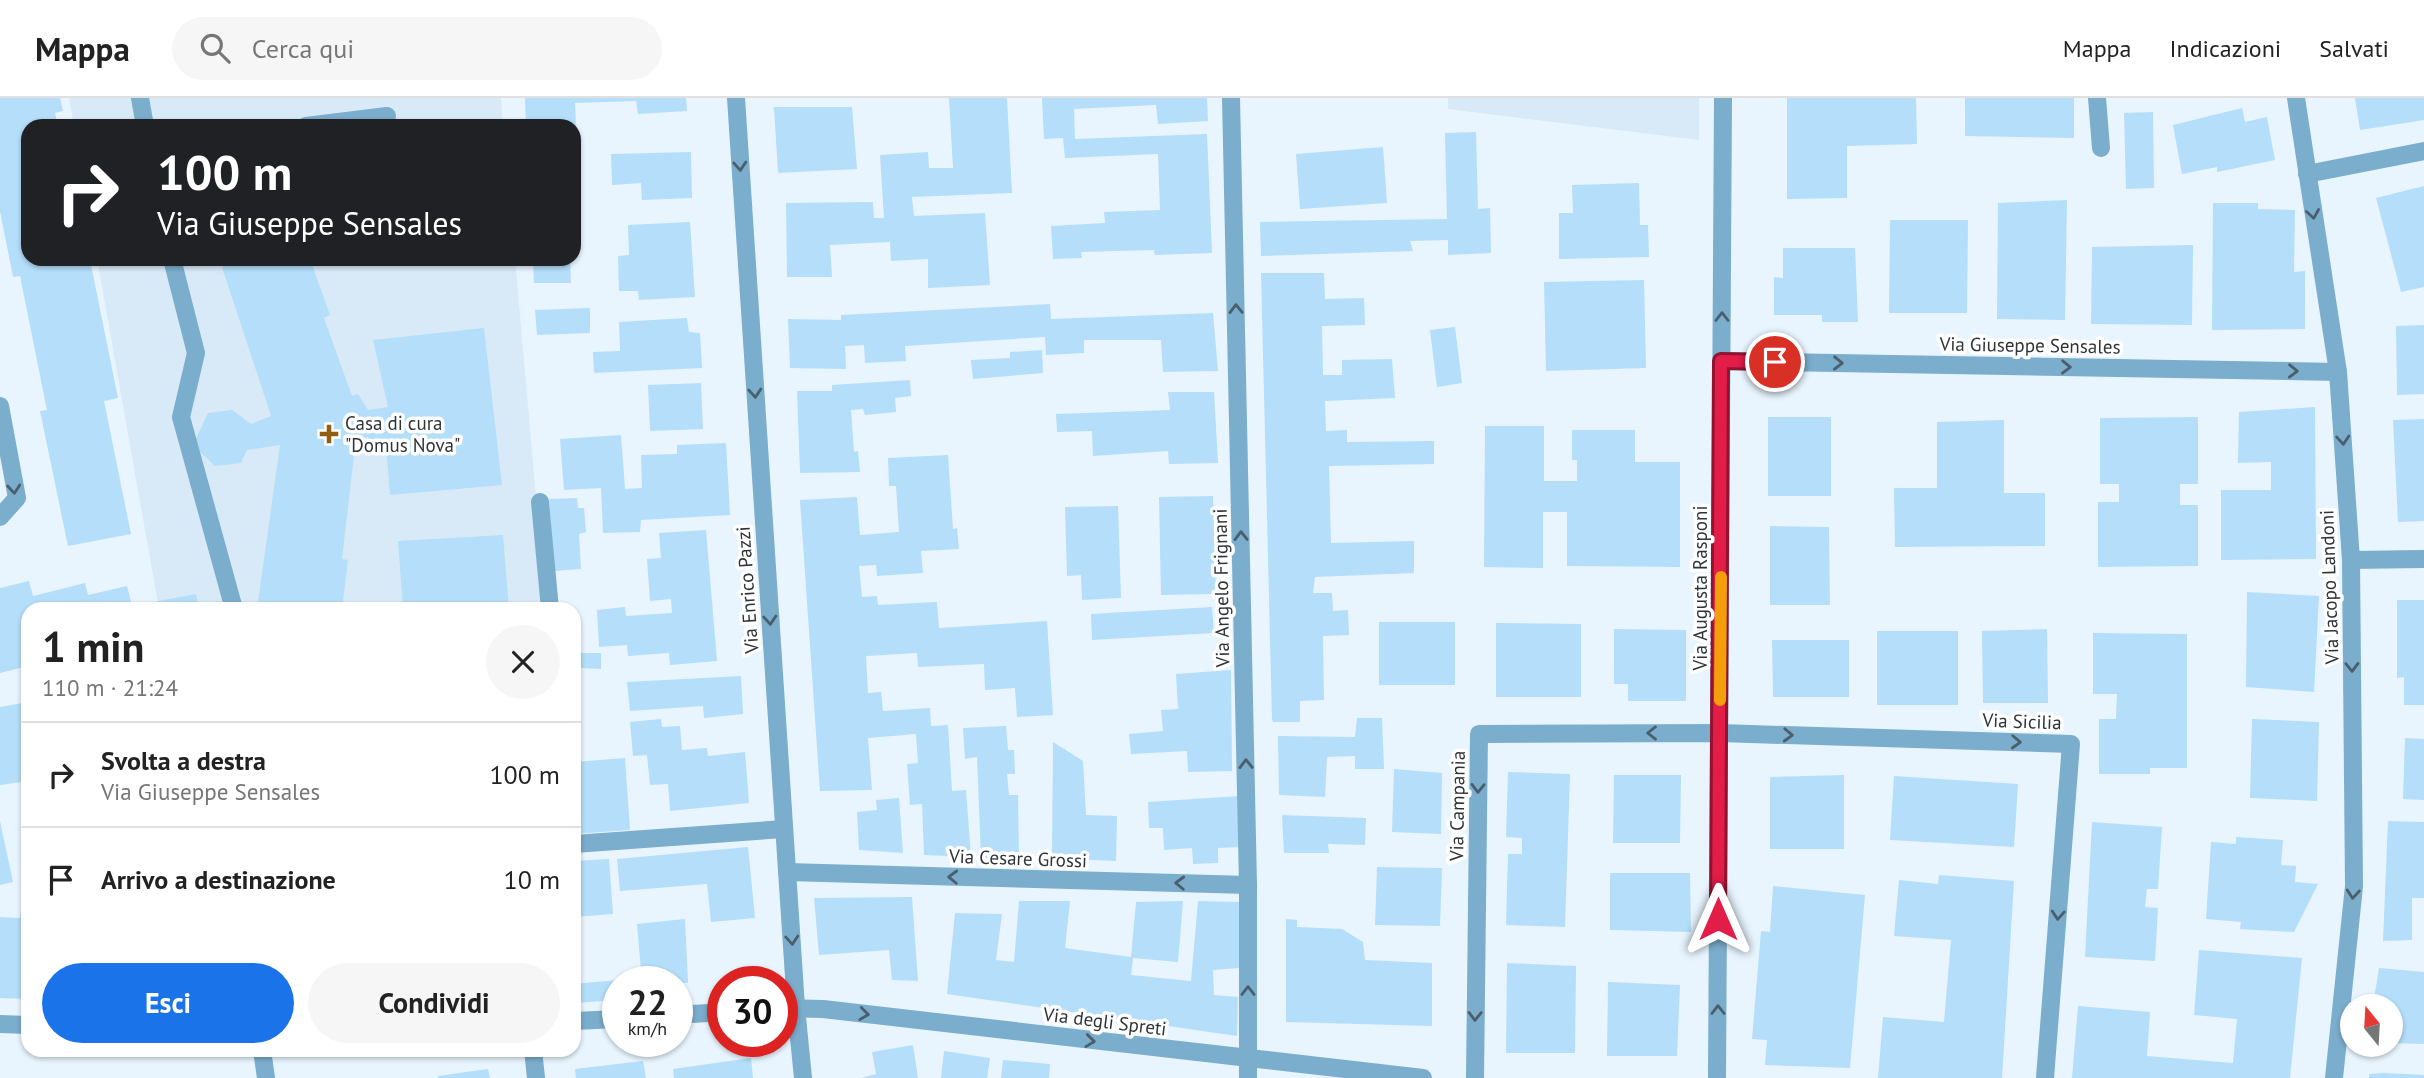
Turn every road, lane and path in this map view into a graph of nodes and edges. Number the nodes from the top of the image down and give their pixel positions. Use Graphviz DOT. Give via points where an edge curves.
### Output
graph roads {
  1 [pos="140,98"];
  2 [pos="736,98"];
  3 [pos="1231,98"];
  4 [pos="1723,98"];
  5 [pos="2097,98"];
  6 [pos="2296,98"];
  7 [pos="387,116"];
  8 [pos="144,119"];
  9 [pos="363,119"];
  10 [pos="2101,148"];
  11 [pos="2424,150"];
  12 [pos="2307,174"];
  13 [pos="174,266"];
  14 [pos="1721,361"];
  15 [pos="2339,372"];
  16 [pos="0,406"];
  17 [pos="540,502"];
  18 [pos="0,517"];
  19 [pos="2424,559"];
  20 [pos="2351,560"];
  21 [pos="232,602"];
  22 [pos="549,602"];
  23 [pos="1720,733"];
  24 [pos="784,829"];
  25 [pos="581,844"];
  26 [pos="787,872"];
  27 [pos="1248,886"];
  28 [pos="788,966"];
  29 [pos="798,1009"];
  30 [pos="602,1020"];
  31 [pos="581,1021"];
  32 [pos="0,1024"];
  33 [pos="21,1025"];
  34 [pos="798,1053"];
  35 [pos="263,1057"];
  36 [pos="534,1057"];
  37 [pos="1247,1059"];
  38 [pos="266,1078"];
  39 [pos="536,1078"];
  40 [pos="803,1078"];
  41 [pos="1248,1078"];
  42 [pos="1423,1078"];
  43 [pos="1475,1078"];
  44 [pos="1717,1078"];
  45 [pos="2045,1078"];
  46 [pos="2334,1078"];
  1 -- 8 [label="street"];
  2 -- 24 [label="street, Via Enrico Pazzi, one-way"];
  27 -- 3 [label="street, Via Angelo Frignani, one-way"];
  14 -- 4 [label="street, Via Augusta Rasponi, one-way"];
  5 -- 10 [label="street"];
  6 -- 12 [label="street, Via Jacopo Landoni"];
  7 -- 9 [label="street"];
  11 -- 12 [label="street"];
  12 -- 15 [label="street, Via Jacopo Landoni, one-way"];
  13 -- 21 [label="street" via="196,353 181,417"];
  14 -- 15 [label="street, Via Giuseppe Sensales, one-way"];
  14 -- 23 [label="street, Via Augusta Rasponi"];
  15 -- 20 [label="street, Via Jacopo Landoni, one-way"];
  16 -- 18 [label="street, one-way" via="17,498"];
  17 -- 22 [label="street"];
  19 -- 20 [label="street"];
  20 -- 46 [label="street, Via Jacopo Landoni, one-way" via="2354,886"];
  23 -- 43 [label="street, Via Campania, one-way" via="1479,734"];
  44 -- 23 [label="street, Via Augusta Rasponi, one-way"];
  23 -- 45 [label="street, Via Sicilia, one-way" via="2071,744"];
  24 -- 25 [label="street"];
  24 -- 26 [label="street, Via Enrico Pazzi"];
  27 -- 26 [label="street, Via Cesare Grossi, one-way"];
  26 -- 28 [label="street, Via Enrico Pazzi, one-way"];
  37 -- 27 [label="street, Via Angelo Frignani, one-way"];
  29 -- 37 [label="street, Via degli Spreti, one-way"];
  30 -- 31 [label="street"];
  32 -- 33 [label="street"];
  34 -- 40 [label="street, Via Enrico Pazzi"];
  35 -- 38 [label="street"];
  36 -- 39 [label="street"];
  37 -- 41 [label="street, Via Angelo Frignani"];
  37 -- 42 [label="street, Via degli Spreti"];
}
